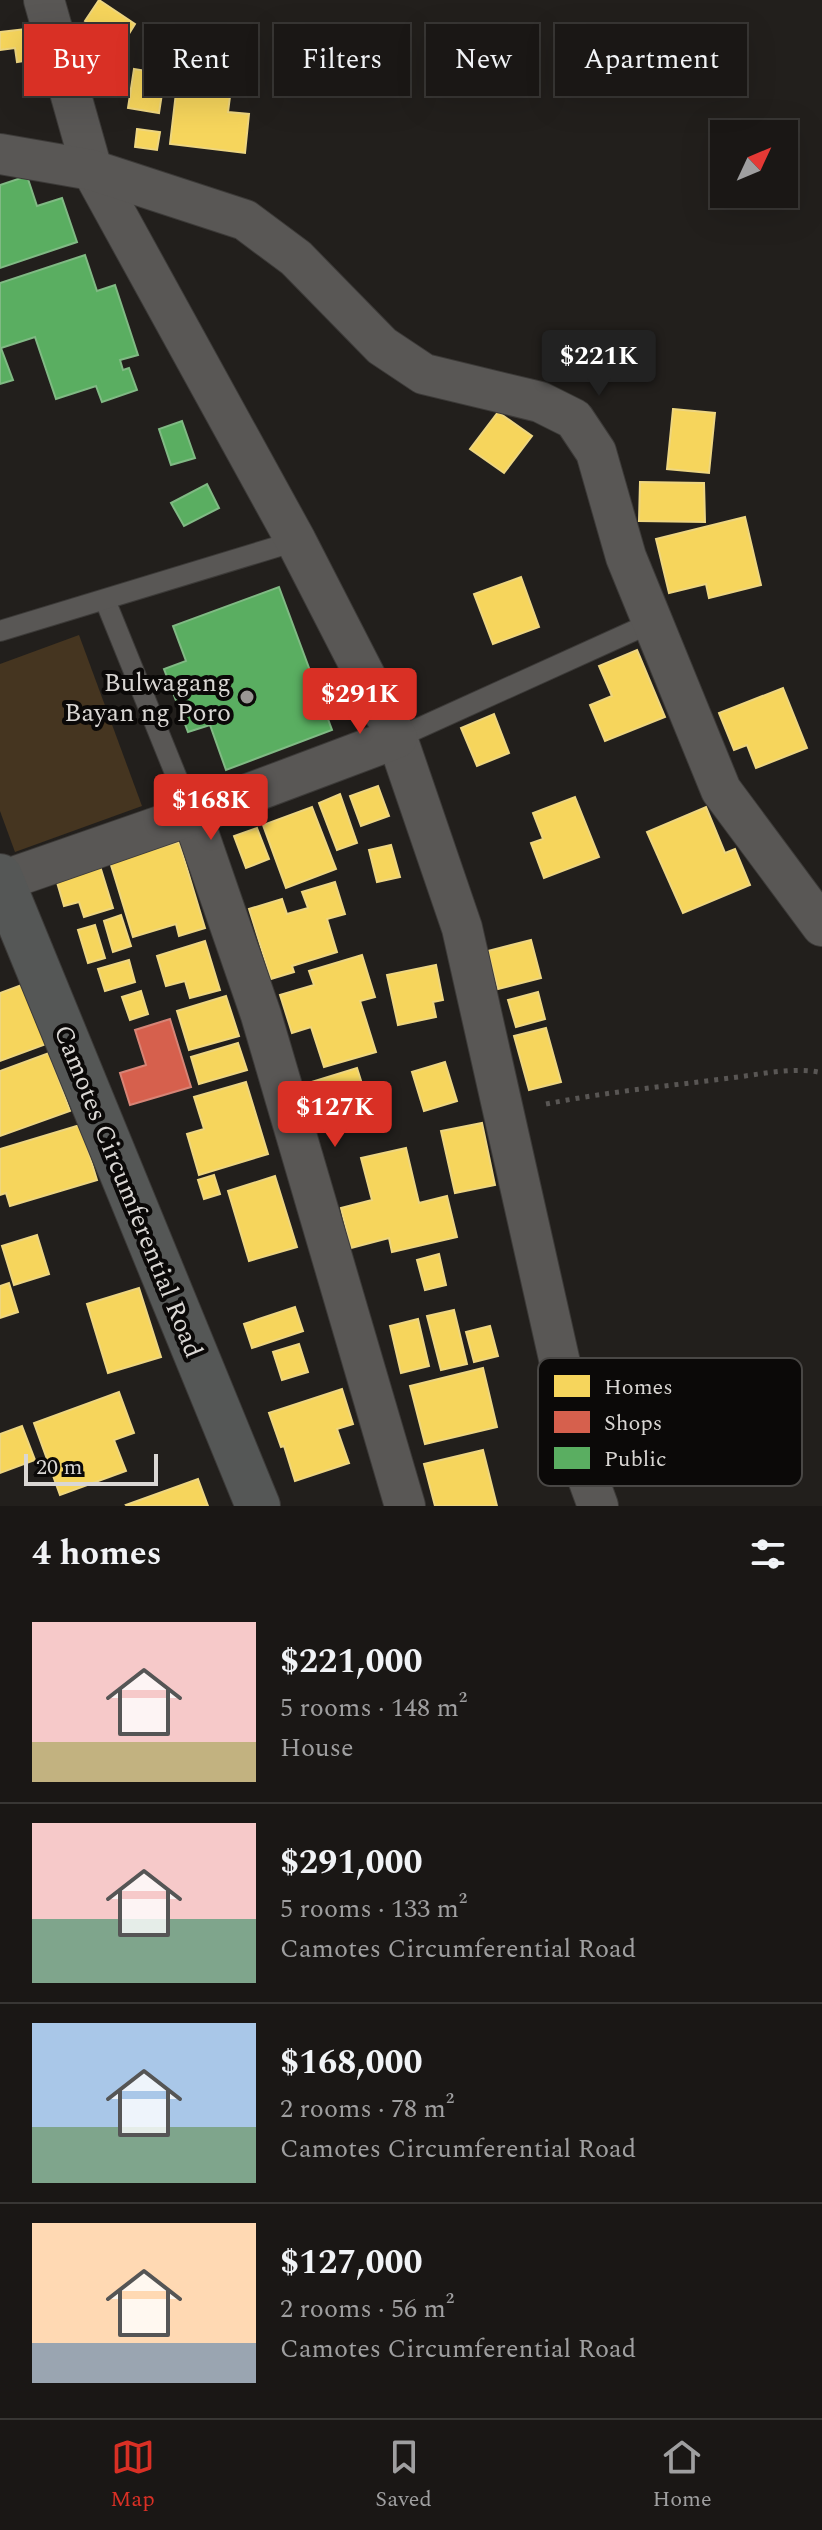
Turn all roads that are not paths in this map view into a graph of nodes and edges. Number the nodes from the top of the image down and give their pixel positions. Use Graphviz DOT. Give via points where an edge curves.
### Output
graph roads {
  1 [pos="44,0"];
  2 [pos="0,154"];
  3 [pos="92,170"];
  4 [pos="296,541"];
  5 [pos="105,600"];
  6 [pos="653,622"];
  7 [pos="0,631"];
  8 [pos="397,738"];
  9 [pos="192,815"];
  10 [pos="1,879"];
  11 [pos="822,926"];
  12 [pos="559,1358"];
  13 [pos="591,1486"];
  14 [pos="258,1506"];
  15 [pos="405,1506"];
  16 [pos="598,1506"];
  1 -- 3 [label="street"];
  2 -- 3 [label="street"];
  3 -- 4 [label="street"];
  3 -- 6 [label="street" via="245,220 296,258 382,346 424,374 540,402 574,419 596,452 626,557"];
  4 -- 5 [label="lane"];
  4 -- 8 [label="street"];
  5 -- 7 [label="lane"];
  5 -- 9 [label="lane"];
  6 -- 8 [label="lane"];
  6 -- 11 [label="street" via="721,790"];
  8 -- 9 [label="street"];
  8 -- 12 [label="street" via="462,928"];
  9 -- 10 [label="street"];
  9 -- 15 [label="street" via="261,1015"];
  10 -- 14 [label="main road, Camotes Circumferential Road"];
  13 -- 16 [label="street"];
}
